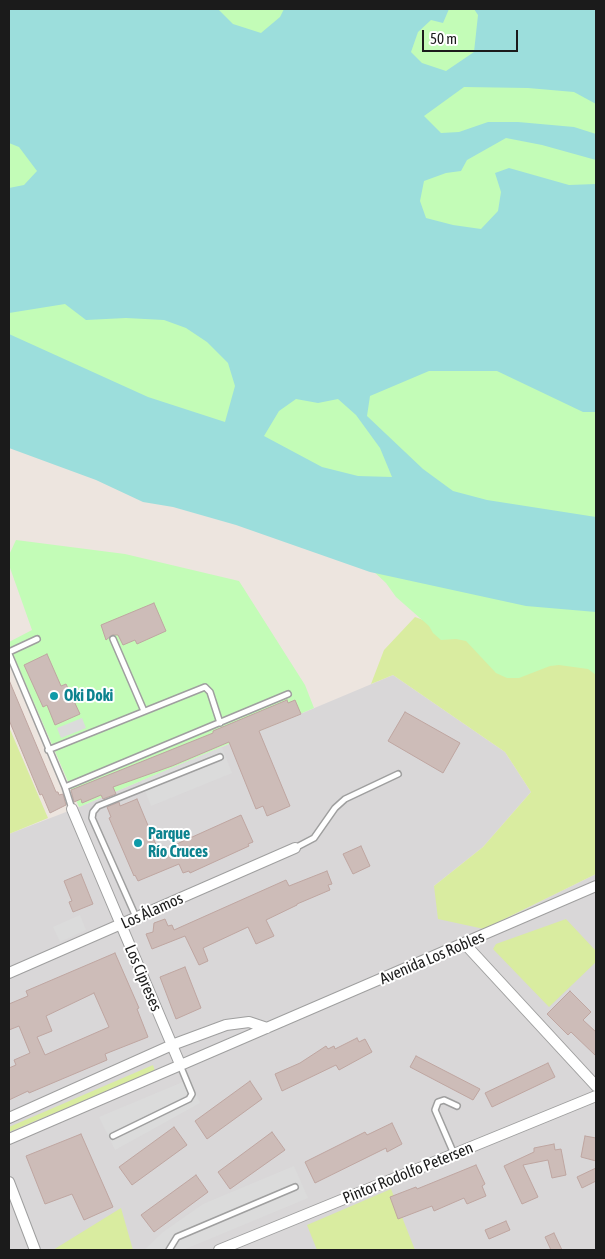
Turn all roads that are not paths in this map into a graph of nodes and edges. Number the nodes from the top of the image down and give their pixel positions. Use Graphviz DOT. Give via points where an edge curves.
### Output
graph roads {
  1 [pos="37,639"];
  2 [pos="114,639"];
  3 [pos="9,653"];
  4 [pos="288,694"];
  5 [pos="144,711"];
  6 [pos="220,723"];
  7 [pos="48,750"];
  8 [pos="220,757"];
  9 [pos="398,774"];
  10 [pos="64,787"];
  11 [pos="72,808"];
  12 [pos="295,848"];
  13 [pos="596,886"];
  14 [pos="136,918"];
  15 [pos="120,925"];
  16 [pos="465,944"];
  17 [pos="9,973"];
  18 [pos="267,1028"];
  19 [pos="172,1045"];
  20 [pos="180,1064"];
  21 [pos="596,1086"];
  22 [pos="596,1096"];
  23 [pos="457,1106"];
  24 [pos="9,1118"];
  25 [pos="113,1136"];
  26 [pos="9,1138"];
  27 [pos="454,1154"];
  28 [pos="9,1182"];
  29 [pos="295,1187"];
  30 [pos="34,1250"];
  31 [pos="169,1250"];
  32 [pos="219,1250"];
  1 -- 3 [label="lane"];
  2 -- 5 [label="lane"];
  3 -- 7 [label="lane"];
  4 -- 6 [label="lane"];
  5 -- 6 [label="lane" via="206,687"];
  5 -- 7 [label="lane"];
  6 -- 10 [label="lane"];
  7 -- 10 [label="lane"];
  8 -- 14 [label="lane" via="102,804 93,812 92,818"];
  9 -- 12 [label="lane" via="345,798 314,838"];
  10 -- 11 [label="lane"];
  11 -- 15 [label="street, Los Cipreses"];
  12 -- 14 [label="street, Los Álamos"];
  13 -- 16 [label="street, Avenida Los Robles"];
  14 -- 15 [label="street, Los Álamos"];
  15 -- 17 [label="street, Los Álamos"];
  15 -- 19 [label="street, Los Cipreses"];
  16 -- 18 [label="street, Avenida Los Robles"];
  16 -- 21 [label="street"];
  18 -- 19 [label="street" via="249,1022 226,1025"];
  18 -- 20 [label="street, Avenida Los Robles"];
  19 -- 20 [label="street, Los Cipreses"];
  19 -- 24 [label="street"];
  20 -- 25 [label="lane" via="192,1094 189,1100"];
  20 -- 26 [label="street, Avenida Los Robles"];
  22 -- 27 [label="street, Pintor Rodolfo Petersen"];
  23 -- 27 [label="lane" via="444,1100 438,1102 435,1110"];
  27 -- 32 [label="street, Pintor Rodolfo Petersen"];
  28 -- 30 [label="street"];
  29 -- 31 [label="lane" via="177,1237"];
}
